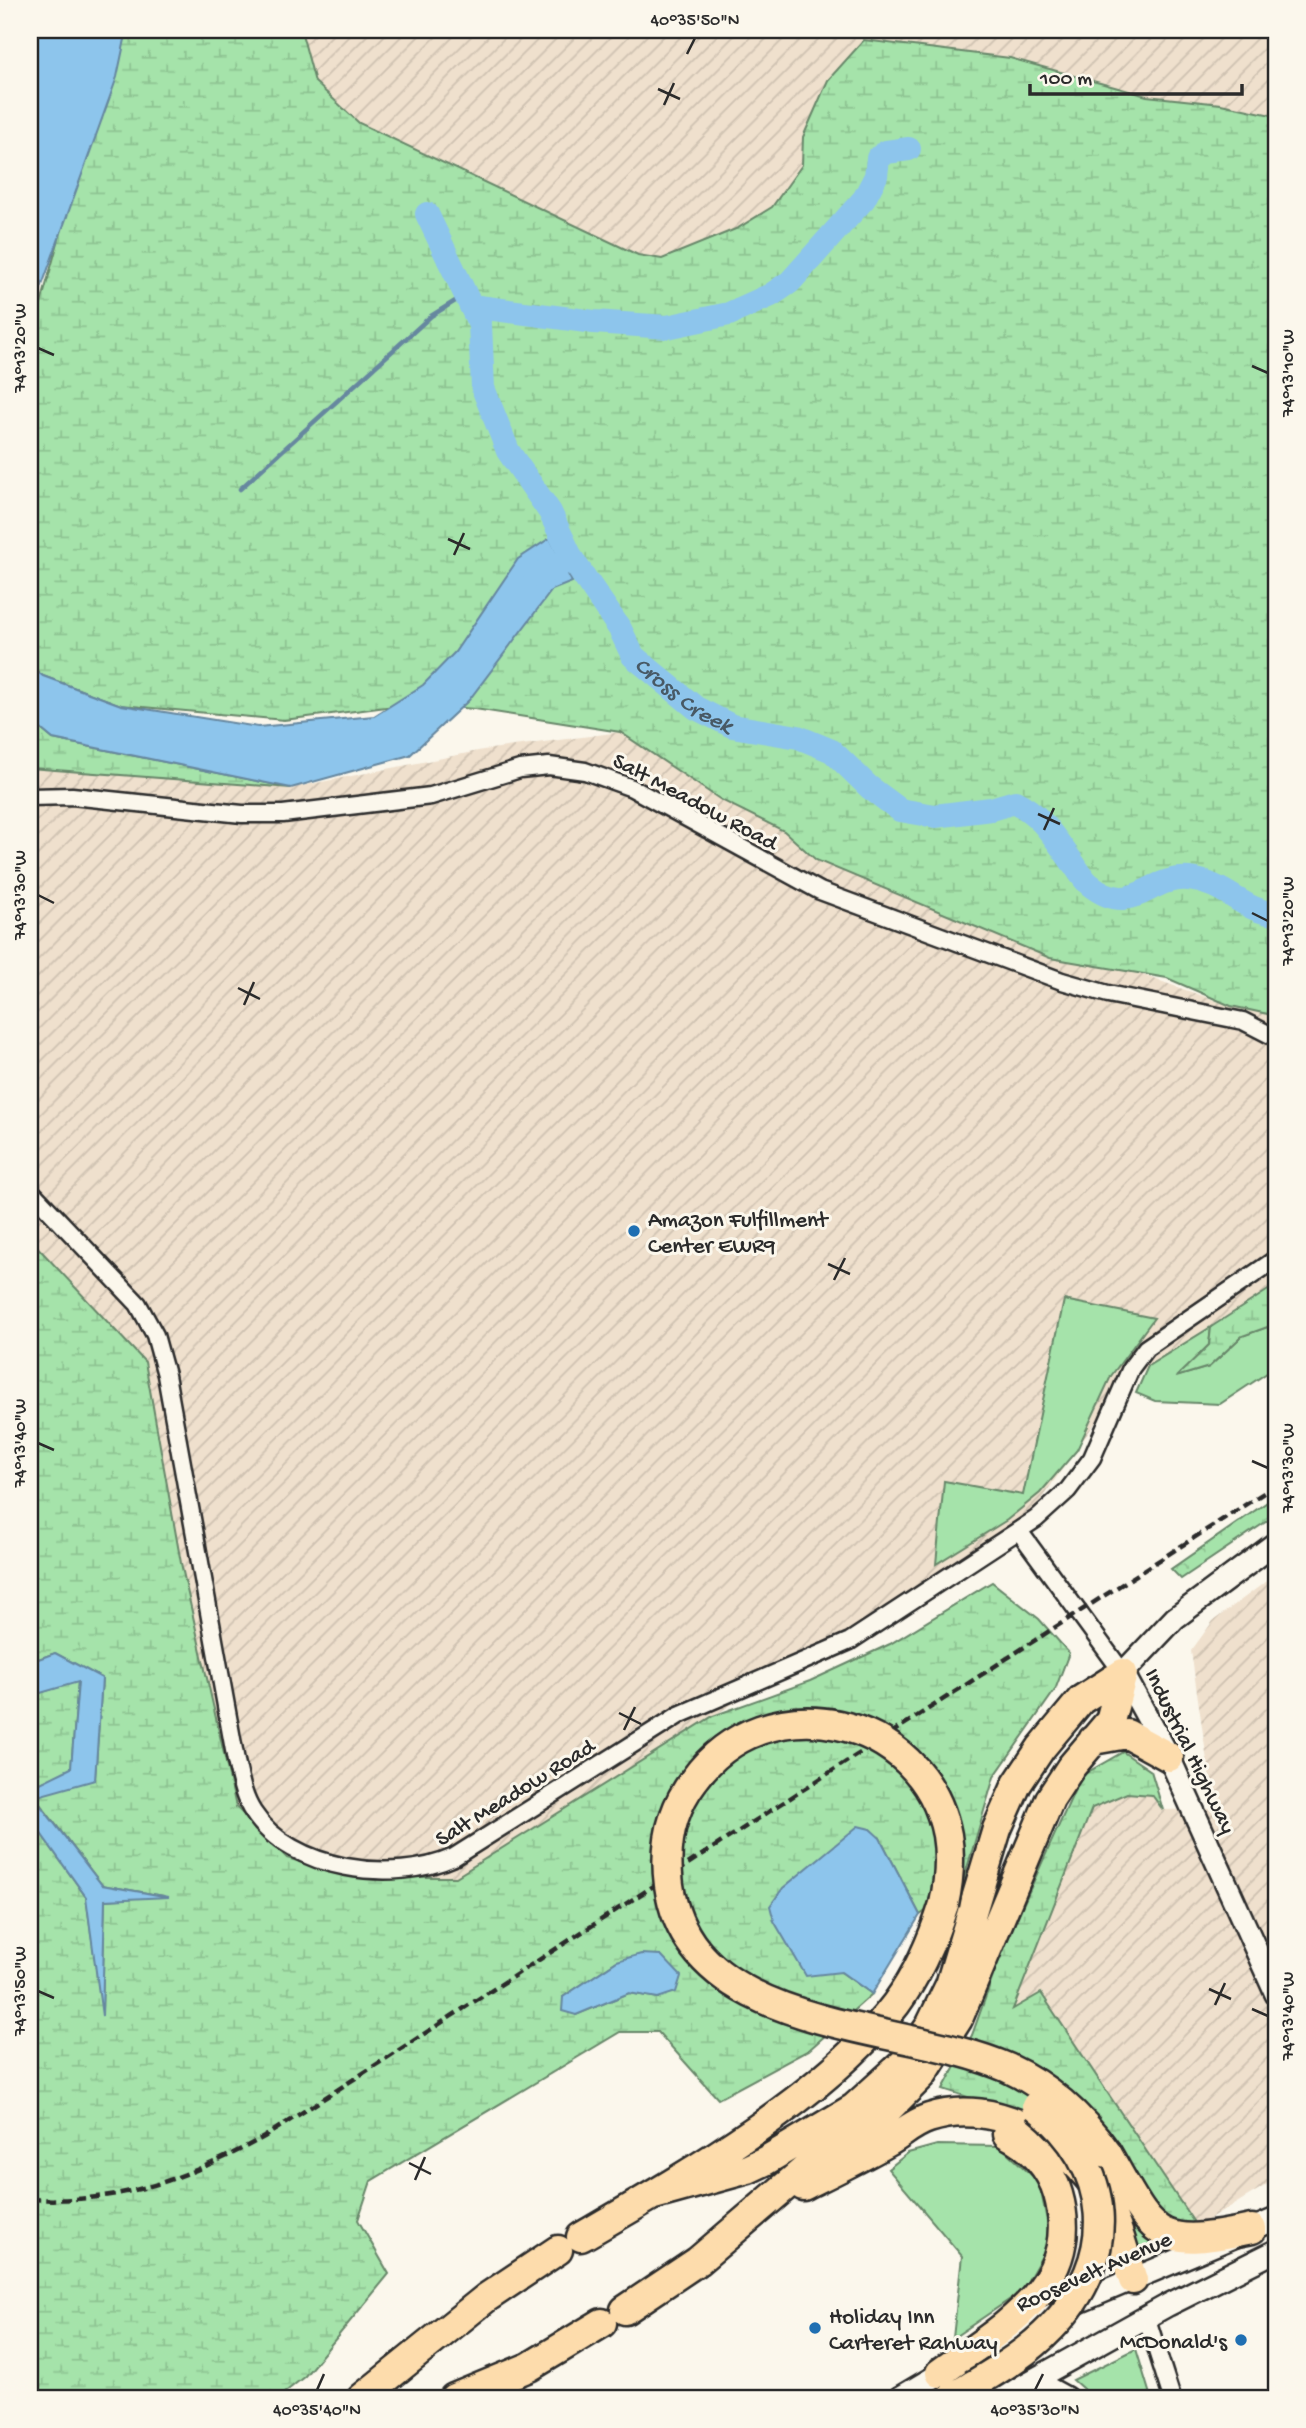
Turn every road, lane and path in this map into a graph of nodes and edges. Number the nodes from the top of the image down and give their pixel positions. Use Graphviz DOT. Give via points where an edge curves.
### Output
graph roads {
  1 [pos="30,797"];
  2 [pos="1276,1038"];
  3 [pos="30,1190"];
  4 [pos="1276,1259"];
  5 [pos="1018,1531"];
  6 [pos="1276,1543"];
  7 [pos="1123,1673"];
  8 [pos="1093,1741"];
  9 [pos="1169,1757"];
  10 [pos="1276,1994"];
  11 [pos="815,2018"];
  12 [pos="889,2141"];
  13 [pos="654,2195"];
  14 [pos="754,2212"];
  15 [pos="1264,2224"];
  16 [pos="1276,2251"];
  17 [pos="1133,2280"];
  18 [pos="1146,2316"];
  19 [pos="404,2363"];
  20 [pos="1032,2380"];
  21 [pos="954,2386"];
  22 [pos="347,2398"];
  23 [pos="362,2398"];
  24 [pos="454,2398"];
  25 [pos="899,2398"];
  26 [pos="1001,2398"];
  27 [pos="1066,2398"];
  28 [pos="1172,2398"];
  1 -- 2 [label="street, Salt Meadow Road" via="72,796 283,814 431,796 520,769 573,768 632,788 820,891 1062,981 1243,1021"];
  3 -- 5 [label="street, Salt Meadow Road" via="129,1293 155,1335 243,1789 266,1828 313,1857 393,1870 432,1866 454,1857 679,1715 849,1641"];
  4 -- 5 [label="street, Salt Meadow Road" via="1146,1348 1131,1368 1092,1458 1052,1506"];
  5 -- 7 [label="street"];
  6 -- 7 [label="main road, Industrial Highway" via="1191,1604"];
  7 -- 8 [label="highway" via="1110,1721"];
  7 -- 9 [label="main road, Industrial Highway"];
  7 -- 13 [label="highway" via="1081,1700 1017,1784 997,1829 950,1985 905,2062 854,2108 765,2161"];
  8 -- 9 [label="highway" via="1111,1735 1133,1736"];
  8 -- 14 [label="highway" via="1070,1767 1040,1819 967,1999 937,2056 888,2109 821,2155"];
  9 -- 10 [label="main road, Industrial Highway"];
  11 -- 13 [label="highway, bridge" via="766,2000 723,1974 692,1941 677,1914 668,1882 670,1830 681,1799 712,1757 742,1736 789,1721 837,1724 878,1740 913,1768 938,1807 949,1850 944,1904 910,1984 863,2040 801,2095"];
  11 -- 15 [label="highway, bridge" via="1007,2068 1082,2120 1138,2207 1163,2232 1195,2240"];
  11 -- 21 [label="highway, bridge" via="1020,2095 1065,2131 1089,2169 1099,2226 1094,2258 1081,2289 1038,2341"];
  12 -- 14 [label="highway"];
  12 -- 17 [label="highway" via="919,2122 951,2113 998,2116 1024,2126 1051,2143 1095,2186 1112,2216"];
  12 -- 21 [label="highway" via="956,2123 999,2130 1035,2155 1051,2177 1060,2204 1063,2227 1056,2265 1040,2292"];
  13 -- 19 [label="highway" via="486,2298"];
  14 -- 24 [label="highway" via="698,2261 614,2317 529,2367"];
  15 -- 17 [label="main road, Roosevelt Avenue"];
  16 -- 18 [label="main road"];
  17 -- 18 [label="main road"];
  17 -- 21 [label="main road, Roosevelt Avenue" via="1036,2322"];
  18 -- 20 [label="main road"];
  18 -- 28 [label="street"];
  19 -- 22 [label="highway"];
  19 -- 23 [label="highway"];
  20 -- 26 [label="main road"];
  20 -- 27 [label="main road"];
  21 -- 25 [label="main road, Roosevelt Avenue"];
}
